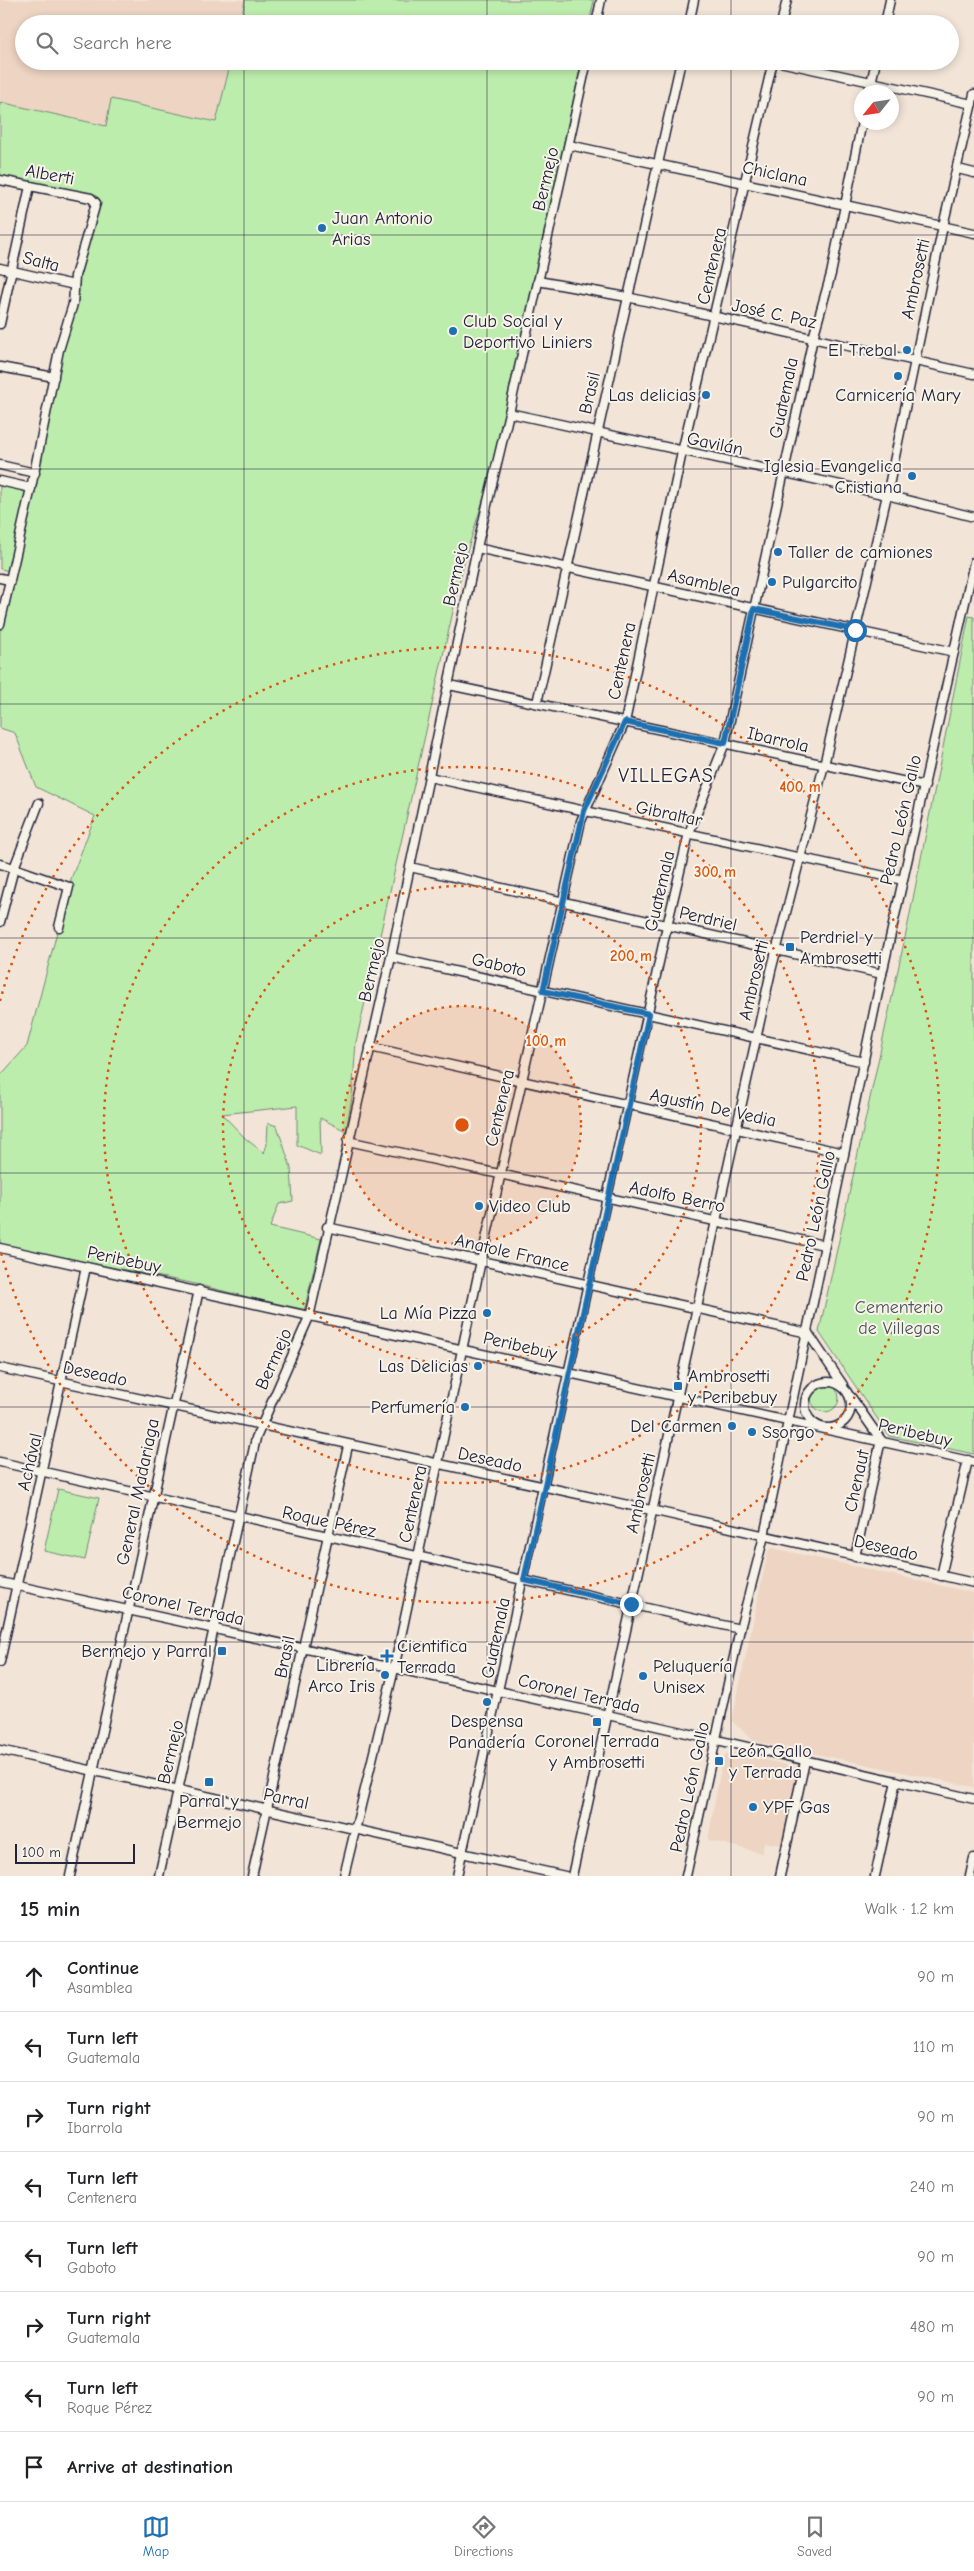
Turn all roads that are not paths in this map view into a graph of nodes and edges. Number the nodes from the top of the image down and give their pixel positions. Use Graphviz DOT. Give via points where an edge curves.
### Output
graph roads {
  1 [pos="601,0"];
  2 [pos="694,0"];
  3 [pos="787,0"];
  4 [pos="890,0"];
  5 [pos="598,15"];
  6 [pos="691,15"];
  7 [pos="783,15"];
  8 [pos="887,15"];
  9 [pos="584,70"];
  10 [pos="678,70"];
  11 [pos="772,70"];
  12 [pos="816,70"];
  13 [pos="874,70"];
  14 [pos="872,82"];
  15 [pos="871,85"];
  16 [pos="974,94"];
  17 [pos="972,104"];
  18 [pos="972,117"];
  19 [pos="860,130"];
  20 [pos="569,145"];
  21 [pos="658,164"];
  22 [pos="958,169"];
  23 [pos="974,173"];
  24 [pos="0,180"];
  25 [pos="746,184"];
  26 [pos="30,186"];
  27 [pos="844,204"];
  28 [pos="943,226"];
  29 [pos="974,233"];
  30 [pos="0,268"];
  31 [pos="12,270"];
  32 [pos="538,281"];
  33 [pos="74,285"];
  34 [pos="626,297"];
  35 [pos="715,317"];
  36 [pos="0,324"];
  37 [pos="812,338"];
  38 [pos="914,359"];
  39 [pos="0,367"];
  40 [pos="974,374"];
  41 [pos="54,377"];
  42 [pos="509,413"];
  43 [pos="596,433"];
  44 [pos="682,452"];
  45 [pos="0,465"];
  46 [pos="34,473"];
  47 [pos="783,473"];
  48 [pos="0,481"];
  49 [pos="31,488"];
  50 [pos="887,495"];
  51 [pos="974,517"];
  52 [pos="477,548"];
  53 [pos="974,562"];
  54 [pos="566,568"];
  55 [pos="0,578"];
  56 [pos="10,580"];
  57 [pos="653,587"];
  58 [pos="754,609"];
  59 [pos="0,624"];
  60 [pos="855,630"];
  61 [pos="954,652"];
  62 [pos="449,685"];
  63 [pos="537,703"];
  64 [pos="625,722"];
  65 [pos="725,743"];
  66 [pos="824,765"];
  67 [pos="429,777"];
  68 [pos="925,786"];
  69 [pos="39,803"];
  70 [pos="584,811"];
  71 [pos="689,834"];
  72 [pos="800,857"];
  73 [pos="0,864"];
  74 [pos="410,866"];
  75 [pos="14,868"];
  76 [pos="903,880"];
  77 [pos="563,902"];
  78 [pos="0,922"];
  79 [pos="667,926"];
  80 [pos="59,927"];
  81 [pos="777,950"];
  82 [pos="391,956"];
  83 [pos="882,974"];
  84 [pos="543,991"];
  85 [pos="649,1014"];
  86 [pos="756,1037"];
  87 [pos="370,1047"];
  88 [pos="864,1062"];
  89 [pos="522,1082"];
  90 [pos="628,1105"];
  91 [pos="736,1128"];
  92 [pos="348,1141"];
  93 [pos="844,1153"];
  94 [pos="501,1174"];
  95 [pos="609,1198"];
  96 [pos="717,1221"];
  97 [pos="327,1227"];
  98 [pos="824,1245"];
  99 [pos="0,1248"];
  100 [pos="481,1261"];
  101 [pos="86,1267"];
  102 [pos="589,1286"];
  103 [pos="199,1290"];
  104 [pos="697,1309"];
  105 [pos="308,1317"];
  106 [pos="808,1332"];
  107 [pos="462,1349"];
  108 [pos="0,1368"];
  109 [pos="570,1373"];
  110 [pos="63,1382"];
  111 [pos="848,1392"];
  112 [pos="679,1397"];
  113 [pos="173,1406"];
  114 [pos="789,1420"];
  115 [pos="260,1426"];
  116 [pos="819,1427"];
  117 [pos="881,1440"];
  118 [pos="348,1446"];
  119 [pos="971,1461"];
  120 [pos="0,1462"];
  121 [pos="437,1464"];
  122 [pos="43,1472"];
  123 [pos="544,1487"];
  124 [pos="152,1498"];
  125 [pos="651,1510"];
  126 [pos="239,1518"];
  127 [pos="764,1536"];
  128 [pos="328,1537"];
  129 [pos="418,1557"];
  130 [pos="855,1557"];
  131 [pos="941,1576"];
  132 [pos="524,1580"];
  133 [pos="0,1582"];
  134 [pos="974,1583"];
  135 [pos="17,1586"];
  136 [pos="631,1604"];
  137 [pos="128,1609"];
  138 [pos="214,1629"];
  139 [pos="740,1629"];
  140 [pos="302,1648"];
  141 [pos="0,1662"];
  142 [pos="394,1669"];
  143 [pos="500,1692"];
  144 [pos="608,1715"];
  145 [pos="715,1740"];
  146 [pos="0,1750"];
  147 [pos="805,1761"];
  148 [pos="93,1771"];
  149 [pos="896,1781"];
  150 [pos="178,1790"];
  151 [pos="974,1799"];
  152 [pos="267,1810"];
  153 [pos="354,1829"];
  154 [pos="462,1853"];
  155 [pos="974,1858"];
  156 [pos="70,1876"];
  157 [pos="159,1876"];
  158 [pos="252,1876"];
  159 [pos="344,1876"];
  160 [pos="458,1876"];
  161 [pos="565,1876"];
  162 [pos="572,1876"];
  163 [pos="686,1876"];
  164 [pos="780,1876"];
  165 [pos="875,1876"];
  166 [pos="970,1876"];
  1 -- 5 [label="street"];
  2 -- 6 [label="street"];
  3 -- 7 [label="street"];
  4 -- 8 [label="street"];
  9 -- 20 [label="street, Bermejo"];
  10 -- 21 [label="street, Brasil"];
  11 -- 25 [label="street, Centenera"];
  12 -- 14 [label="street"];
  13 -- 14 [label="street"];
  14 -- 15 [label="street"];
  14 -- 17 [label="street"];
  16 -- 17 [label="street, Ambrosetti"];
  17 -- 18 [label="street, Ambrosetti"];
  18 -- 22 [label="street, Ambrosetti"];
  19 -- 27 [label="street, Guatemala"];
  20 -- 21 [label="street, Chiclana"];
  20 -- 32 [label="street, Bermejo"];
  21 -- 25 [label="street, Chiclana"];
  21 -- 34 [label="street, Brasil"];
  22 -- 23 [label="street"];
  22 -- 28 [label="street, Ambrosetti"];
  24 -- 26 [label="street, Alberti"];
  25 -- 27 [label="street, Chiclana"];
  25 -- 35 [label="street, Centenera"];
  26 -- 31 [label="street"];
  26 -- 33 [label="street, Alberti" via="95,200 96,207"];
  27 -- 28 [label="street, Chiclana"];
  27 -- 37 [label="street, Guatemala" via="831,274"];
  28 -- 29 [label="street, Chiclana"];
  28 -- 38 [label="street, Ambrosetti"];
  30 -- 31 [label="street, Salta"];
  31 -- 33 [label="street, Salta"];
  31 -- 36 [label="street"];
  32 -- 34 [label="street, José C. Paz"];
  32 -- 42 [label="street, Bermejo"];
  33 -- 41 [label="street" via="73,304 60,343"];
  34 -- 35 [label="street, José C. Paz"];
  34 -- 43 [label="street, Brasil"];
  35 -- 37 [label="street, José C. Paz"];
  35 -- 44 [label="street, Centenera"];
  37 -- 38 [label="street, José C. Paz"];
  37 -- 47 [label="street, Guatemala"];
  38 -- 40 [label="street, José C. Paz"];
  38 -- 50 [label="street, Ambrosetti"];
  39 -- 41 [label="street"];
  41 -- 46 [label="street"];
  42 -- 43 [label="street, Gavilán"];
  42 -- 52 [label="street, Bermejo"];
  43 -- 44 [label="street, Gavilán"];
  43 -- 54 [label="street, Brasil"];
  44 -- 47 [label="street, Gavilán"];
  44 -- 57 [label="street, Centenera"];
  45 -- 46 [label="street"];
  46 -- 49 [label="street"];
  47 -- 50 [label="street, Gavilán"];
  47 -- 58 [label="street, Guatemala"];
  48 -- 49 [label="street"];
  49 -- 56 [label="street"];
  50 -- 51 [label="street, Gavilán"];
  50 -- 60 [label="street, Ambrosetti"];
  52 -- 54 [label="street, Asamblea"];
  52 -- 62 [label="street, Bermejo"];
  53 -- 61 [label="street, Pedro León Gallo"];
  54 -- 57 [label="street, Asamblea"];
  54 -- 63 [label="street, Brasil"];
  55 -- 56 [label="street"];
  56 -- 59 [label="street"];
  57 -- 58 [label="street, Asamblea"];
  57 -- 64 [label="street, Centenera"];
  58 -- 60 [label="street, Asamblea"];
  58 -- 65 [label="street, Guatemala"];
  60 -- 61 [label="street, Asamblea"];
  60 -- 66 [label="street, Ambrosetti"];
  61 -- 68 [label="street, Pedro León Gallo"];
  62 -- 63 [label="street, Ibarrola"];
  62 -- 67 [label="street, Bermejo"];
  63 -- 64 [label="street, Ibarrola"];
  64 -- 65 [label="street, Ibarrola"];
  64 -- 70 [label="street, Centenera"];
  65 -- 66 [label="street, Ibarrola"];
  65 -- 71 [label="street, Guatemala"];
  66 -- 68 [label="street, Ibarrola"];
  66 -- 72 [label="street, Ambrosetti"];
  67 -- 70 [label="street, Gibraltar"];
  67 -- 74 [label="street, Bermejo"];
  68 -- 76 [label="street, Pedro León Gallo"];
  69 -- 75 [label="street"];
  70 -- 71 [label="street, Gibraltar"];
  70 -- 77 [label="street, Centenera"];
  71 -- 72 [label="street, Gibraltar"];
  71 -- 79 [label="street, Guatemala"];
  72 -- 76 [label="street, Gibraltar"];
  72 -- 81 [label="street, Ambrosetti"];
  73 -- 75 [label="street"];
  74 -- 77 [label="street, Perdriel"];
  74 -- 82 [label="street, Bermejo"];
  75 -- 78 [label="street"];
  75 -- 80 [label="street" via="69,887"];
  76 -- 83 [label="street, Pedro León Gallo"];
  77 -- 79 [label="street, Perdriel"];
  77 -- 84 [label="street, Centenera"];
  79 -- 81 [label="street, Perdriel"];
  79 -- 85 [label="street, Guatemala"];
  81 -- 83 [label="street, Perdriel"];
  81 -- 86 [label="street, Ambrosetti"];
  82 -- 84 [label="street, Gaboto"];
  82 -- 87 [label="street, Bermejo"];
  83 -- 88 [label="street, Pedro León Gallo"];
  84 -- 85 [label="street, Gaboto"];
  84 -- 89 [label="street, Centenera"];
  85 -- 86 [label="street, Gaboto"];
  85 -- 90 [label="street, Guatemala"];
  86 -- 88 [label="street, Gaboto"];
  86 -- 91 [label="street, Ambrosetti"];
  87 -- 89 [label="street, Agustín De Vedia"];
  87 -- 92 [label="street, Bermejo"];
  88 -- 93 [label="street, Pedro León Gallo"];
  89 -- 90 [label="street, Agustín De Vedia"];
  89 -- 94 [label="street, Centenera"];
  90 -- 91 [label="street, Agustín De Vedia"];
  90 -- 95 [label="street, Guatemala"];
  91 -- 93 [label="street, Agustín De Vedia"];
  91 -- 96 [label="street, Ambrosetti"];
  92 -- 94 [label="street, Adolfo Berro"];
  92 -- 97 [label="street, Bermejo"];
  93 -- 98 [label="street, Pedro León Gallo"];
  94 -- 95 [label="street, Adolfo Berro"];
  94 -- 100 [label="street, Centenera"];
  95 -- 96 [label="street, Adolfo Berro"];
  95 -- 102 [label="street, Guatemala"];
  96 -- 98 [label="street, Adolfo Berro"];
  96 -- 104 [label="street, Ambrosetti"];
  97 -- 100 [label="street, Anatole France"];
  97 -- 105 [label="street, Bermejo"];
  98 -- 106 [label="street, Pedro León Gallo"];
  99 -- 101 [label="street, Peribebuy"];
  100 -- 102 [label="street, Anatole France"];
  100 -- 107 [label="street, Centenera"];
  101 -- 103 [label="street, Peribebuy"];
  101 -- 110 [label="street, Achával"];
  102 -- 104 [label="street, Anatole France"];
  102 -- 109 [label="street, Guatemala"];
  103 -- 105 [label="street, Peribebuy"];
  103 -- 113 [label="street, General Madariaga"];
  104 -- 106 [label="street, Anatole France"];
  104 -- 112 [label="street, Ambrosetti"];
  105 -- 107 [label="street, Peribebuy"];
  105 -- 115 [label="street, Bermejo"];
  106 -- 111 [label="street"];
  106 -- 114 [label="street, Pedro León Gallo"];
  107 -- 109 [label="street, Peribebuy"];
  107 -- 121 [label="street, Centenera"];
  108 -- 110 [label="street, Deseado"];
  109 -- 112 [label="street, Peribebuy"];
  109 -- 123 [label="street, Guatemala"];
  110 -- 113 [label="street, Deseado"];
  110 -- 122 [label="street, Achával"];
  111 -- 116 [label="street" via="852,1406 846,1420 834,1427"];
  111 -- 116 [label="street" via="843,1386 828,1381 812,1387 805,1409 808,1417"];
  111 -- 117 [label="street"];
  112 -- 114 [label="street, Peribebuy"];
  112 -- 125 [label="street, Ambrosetti"];
  113 -- 115 [label="street, Deseado"];
  113 -- 124 [label="street, General Madariaga"];
  114 -- 116 [label="street, Peribebuy"];
  114 -- 127 [label="street, Pedro León Gallo"];
  115 -- 118 [label="street, Deseado"];
  115 -- 126 [label="street, Bermejo"];
  116 -- 117 [label="street, Peribebuy"];
  117 -- 119 [label="street, Peribebuy"];
  117 -- 130 [label="street, Chenaut"];
  118 -- 121 [label="street, Deseado"];
  118 -- 128 [label="street, Brasil"];
  119 -- 131 [label="street"];
  120 -- 122 [label="street, Roque Pérez"];
  121 -- 123 [label="street, Deseado"];
  121 -- 129 [label="street, Centenera"];
  122 -- 124 [label="street, Roque Pérez"];
  122 -- 135 [label="street, Achával"];
  123 -- 125 [label="street, Deseado"];
  123 -- 132 [label="street, Guatemala"];
  124 -- 126 [label="street, Roque Pérez"];
  124 -- 137 [label="street, General Madariaga"];
  125 -- 127 [label="street, Deseado"];
  125 -- 136 [label="street, Ambrosetti"];
  126 -- 128 [label="street, Roque Pérez"];
  126 -- 138 [label="street, Bermejo"];
  127 -- 130 [label="street, Deseado"];
  127 -- 139 [label="street, Pedro León Gallo"];
  128 -- 129 [label="street, Roque Pérez"];
  128 -- 140 [label="street, Brasil"];
  129 -- 132 [label="street, Roque Pérez"];
  129 -- 142 [label="street, Centenera"];
  130 -- 131 [label="street, Deseado"];
  131 -- 134 [label="street, Deseado"];
  132 -- 136 [label="street, Roque Pérez"];
  132 -- 143 [label="street, Guatemala"];
  133 -- 135 [label="street, Coronel Terrada"];
  135 -- 137 [label="street, Coronel Terrada"];
  135 -- 141 [label="street, Achával"];
  136 -- 139 [label="street, Roque Pérez"];
  136 -- 144 [label="street, Ambrosetti"];
  137 -- 138 [label="street, Coronel Terrada"];
  137 -- 148 [label="street, General Madariaga"];
  138 -- 140 [label="street, Coronel Terrada"];
  138 -- 150 [label="street, Bermejo"];
  139 -- 145 [label="street, Pedro León Gallo"];
  140 -- 142 [label="street, Coronel Terrada"];
  140 -- 152 [label="street, Brasil"];
  142 -- 143 [label="street, Coronel Terrada"];
  142 -- 153 [label="street, Centenera"];
  143 -- 144 [label="street, Coronel Terrada"];
  143 -- 154 [label="street, Guatemala"];
  144 -- 145 [label="street, Coronel Terrada"];
  144 -- 162 [label="street, Ambrosetti"];
  145 -- 147 [label="street, Coronel Terrada"];
  145 -- 163 [label="street, Pedro León Gallo"];
  146 -- 148 [label="street, Parral"];
  147 -- 149 [label="street, Coronel Terrada"];
  147 -- 164 [label="street"];
  148 -- 150 [label="street, Parral"];
  148 -- 156 [label="street, General Madariaga"];
  149 -- 151 [label="street, Coronel Terrada"];
  149 -- 165 [label="street"];
  150 -- 152 [label="street, Parral"];
  150 -- 157 [label="street, Bermejo"];
  152 -- 153 [label="street, Parral"];
  152 -- 158 [label="street, Brasil"];
  153 -- 154 [label="street, Parral"];
  153 -- 159 [label="street, Centenera"];
  154 -- 160 [label="street, Guatemala"];
  154 -- 161 [label="street, Parral"];
  155 -- 166 [label="street"];
}
